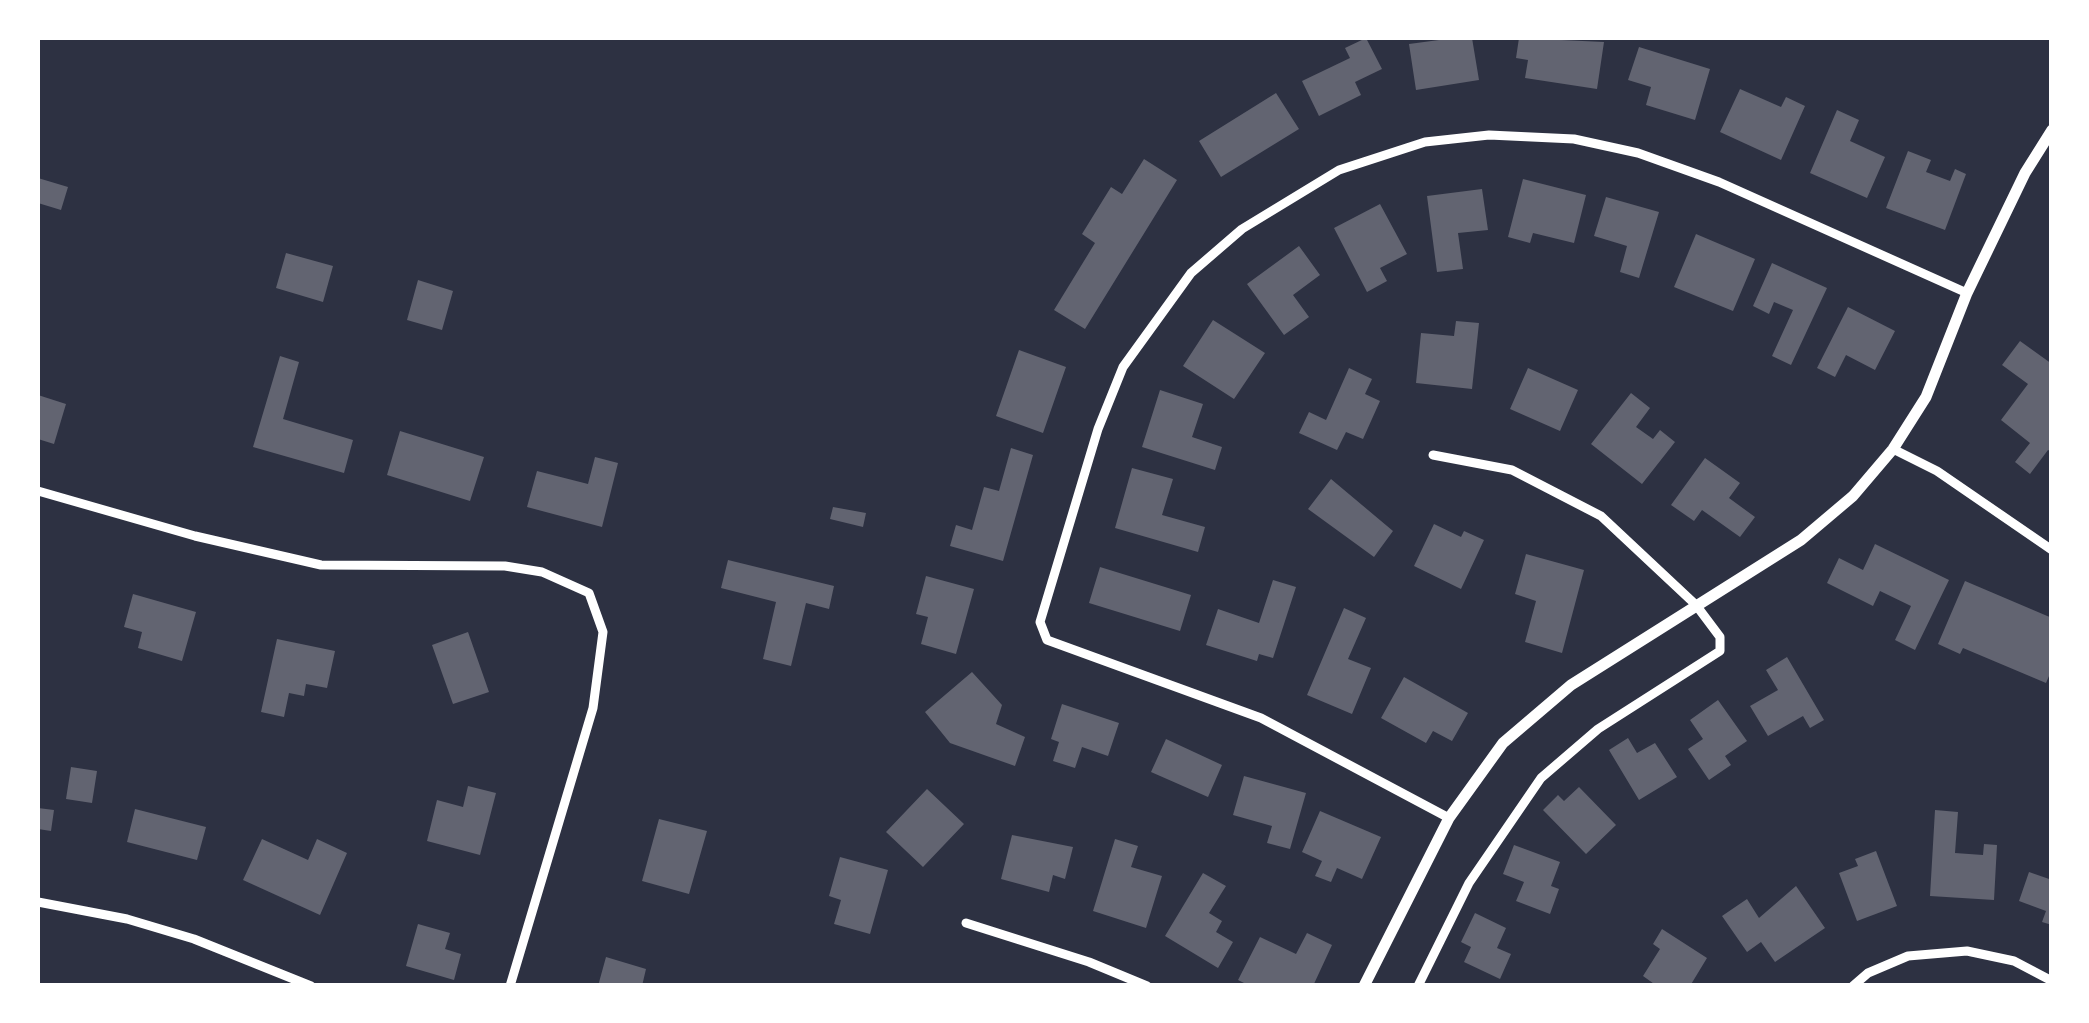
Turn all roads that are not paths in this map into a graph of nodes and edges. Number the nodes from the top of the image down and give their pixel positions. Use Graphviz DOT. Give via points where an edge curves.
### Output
graph roads {
  1 [pos="2052,130"];
  2 [pos="1967,292"];
  3 [pos="1893,449"];
  4 [pos="1432,455"];
  5 [pos="38,490"];
  6 [pos="2052,550"];
  7 [pos="1696,605"];
  8 [pos="1449,818"];
  9 [pos="38,902"];
  10 [pos="966,923"];
  11 [pos="2052,981"];
  12 [pos="311,986"];
  13 [pos="510,986"];
  14 [pos="1147,986"];
  15 [pos="1364,986"];
  16 [pos="1418,986"];
  17 [pos="1853,986"];
  1 -- 2 [label="street"];
  2 -- 3 [label="street" via="1926,396"];
  2 -- 8 [label="street" via="1719,182 1574,138 1425,142 1338,170 1242,230 1191,273 1123,367 1098,428 1040,622 1047,640 1261,718"];
  3 -- 6 [label="street" via="1937,471"];
  3 -- 7 [label="street" via="1853,496 1801,540"];
  4 -- 7 [label="street" via="1512,470 1574,498"];
  5 -- 13 [label="street" via="321,565 505,566 542,572 589,593 603,632 593,708"];
  7 -- 8 [label="street" via="1570,686 1503,743"];
  7 -- 16 [label="street" via="1720,637 1720,651 1598,729 1541,778 1470,882"];
  8 -- 15 [label="street"];
  9 -- 12 [label="street" via="194,939"];
  10 -- 14 [label="street"];
  11 -- 17 [label="street" via="2014,960 1932,952 1888,964"];
}
